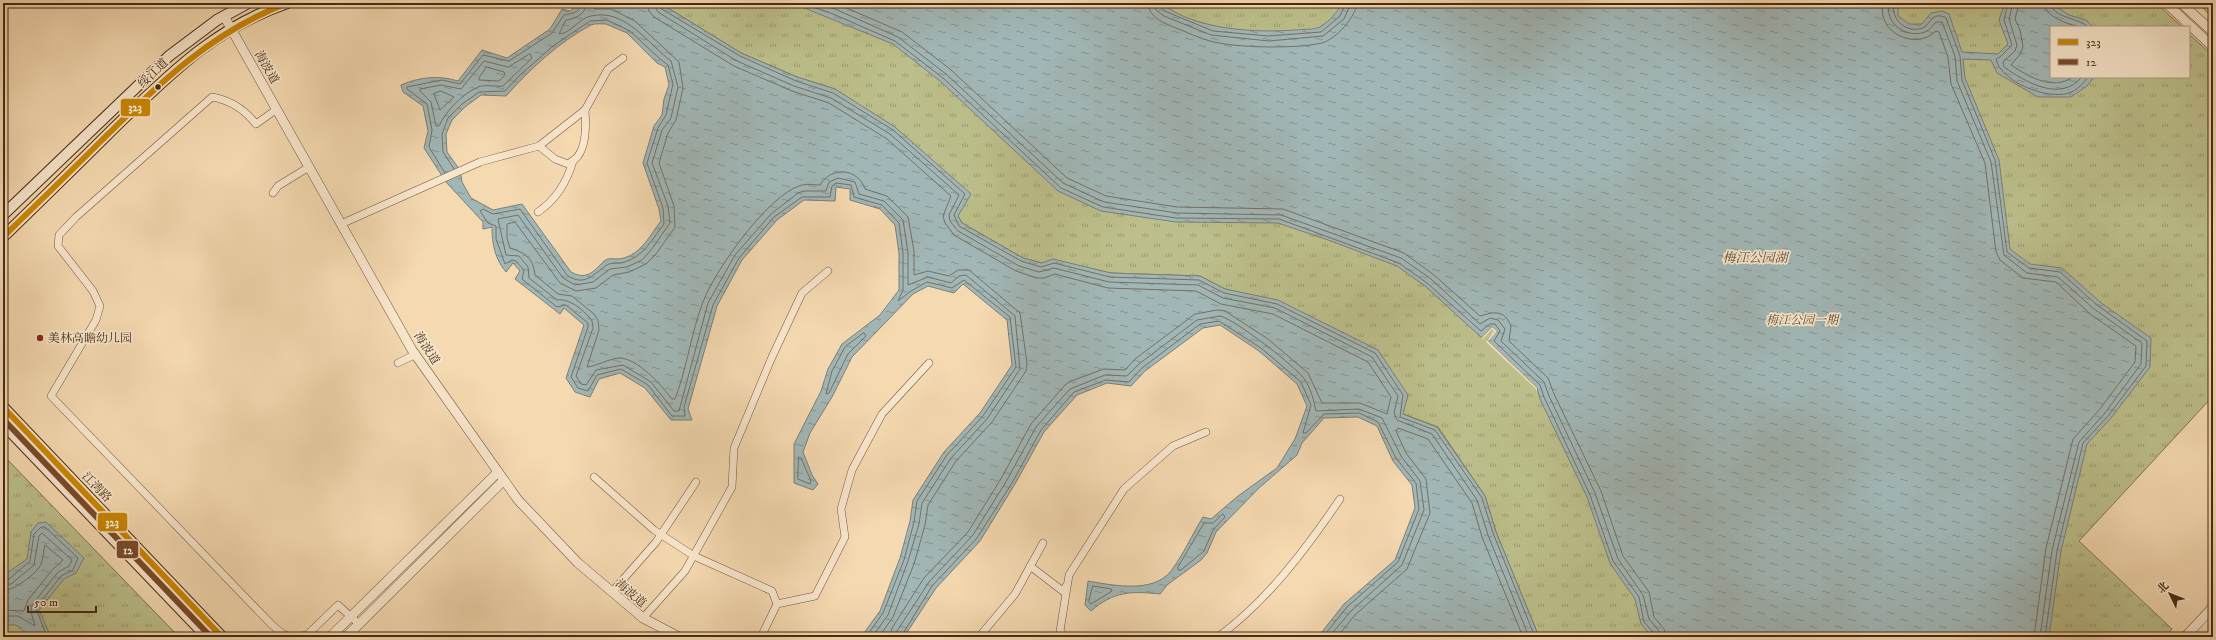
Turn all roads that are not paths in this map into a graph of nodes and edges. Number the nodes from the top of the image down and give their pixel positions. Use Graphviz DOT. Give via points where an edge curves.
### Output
graph roads {
  1 [pos="248,3"];
  2 [pos="287,3"];
  3 [pos="2166,3"];
  4 [pos="2181,3"];
  5 [pos="224,16"];
  6 [pos="231,28"];
  7 [pos="2213,32"];
  8 [pos="2213,47"];
  9 [pos="623,58"];
  10 [pos="277,109"];
  11 [pos="585,110"];
  12 [pos="539,146"];
  13 [pos="573,161"];
  14 [pos="309,167"];
  15 [pos="273,193"];
  16 [pos="538,212"];
  17 [pos="3,215"];
  18 [pos="341,224"];
  19 [pos="3,237"];
  20 [pos="828,271"];
  21 [pos="416,354"];
  22 [pos="929,363"];
  23 [pos="398,364"];
  24 [pos="3,407"];
  25 [pos="3,424"];
  26 [pos="1206,432"];
  27 [pos="501,476"];
  28 [pos="594,477"];
  29 [pos="696,482"];
  30 [pos="1340,499"];
  31 [pos="662,535"];
  32 [pos="1043,543"];
  33 [pos="694,556"];
  34 [pos="1030,566"];
  35 [pos="1070,575"];
  36 [pos="612,592"];
  37 [pos="777,604"];
  38 [pos="2213,607"];
  39 [pos="351,616"];
  40 [pos="643,618"];
  41 [pos="359,624"];
  42 [pos="207,637"];
  43 [pos="222,637"];
  44 [pos="290,637"];
  45 [pos="299,637"];
  46 [pos="330,637"];
  47 [pos="346,637"];
  48 [pos="679,637"];
  49 [pos="761,637"];
  50 [pos="979,637"];
  51 [pos="1065,637"];
  52 [pos="1218,637"];
  53 [pos="2185,637"];
  1 -- 5 [label="main road, 绥江道"];
  2 -- 6 [label="main road, 绥江道"];
  3 -- 8 [label="street"];
  4 -- 7 [label="street"];
  5 -- 6 [label="street, 海波道"];
  5 -- 17 [label="main road, 绥江道" via="196,34 164,60"];
  6 -- 10 [label="street, 海波道"];
  6 -- 19 [label="main road, 绥江道" via="178,66"];
  9 -- 11 [label="street" via="608,69"];
  10 -- 14 [label="street, 海波道"];
  10 -- 44 [label="street" via="256,124 248,114 223,99 212,98 76,217 59,235 58,246 93,291 100,306 96,320 51,396 272,625"];
  11 -- 12 [label="street"];
  11 -- 13 [label="street" via="584,136 579,156"];
  12 -- 13 [label="street" via="555,159 568,164"];
  12 -- 18 [label="street" via="469,167"];
  13 -- 16 [label="street" via="567,180"];
  14 -- 15 [label="street" via="278,186"];
  14 -- 18 [label="street, 海波道"];
  18 -- 21 [label="street, 海波道"];
  20 -- 33 [label="street" via="802,293 734,448 732,487"];
  21 -- 23 [label="street"];
  21 -- 27 [label="street, 海波道"];
  22 -- 37 [label="street" via="882,414 852,470 841,509 845,537 815,596"];
  24 -- 43 [label="main road, 江湾路"];
  25 -- 42 [label="main road, 江湾路"];
  26 -- 35 [label="street" via="1172,446 1124,489"];
  27 -- 36 [label="street, 海波道" via="518,500 578,563"];
  27 -- 39 [label="street"];
  27 -- 41 [label="street"];
  28 -- 31 [label="street"];
  29 -- 31 [label="street"];
  30 -- 52 [label="street" via="1312,540 1264,596"];
  31 -- 33 [label="street"];
  31 -- 36 [label="street"];
  32 -- 34 [label="street"];
  33 -- 37 [label="street" via="772,591"];
  33 -- 40 [label="street" via="685,571"];
  34 -- 35 [label="street" via="1064,592"];
  34 -- 50 [label="street" via="1015,594"];
  35 -- 51 [label="street" via="1060,631"];
  36 -- 40 [label="street, 海波道"];
  37 -- 49 [label="street"];
  38 -- 53 [label="street"];
  39 -- 41 [label="street"];
  39 -- 45 [label="street" via="338,605 307,635"];
  39 -- 46 [label="street"];
  40 -- 48 [label="street, 海波道"];
  41 -- 47 [label="street"];
}
